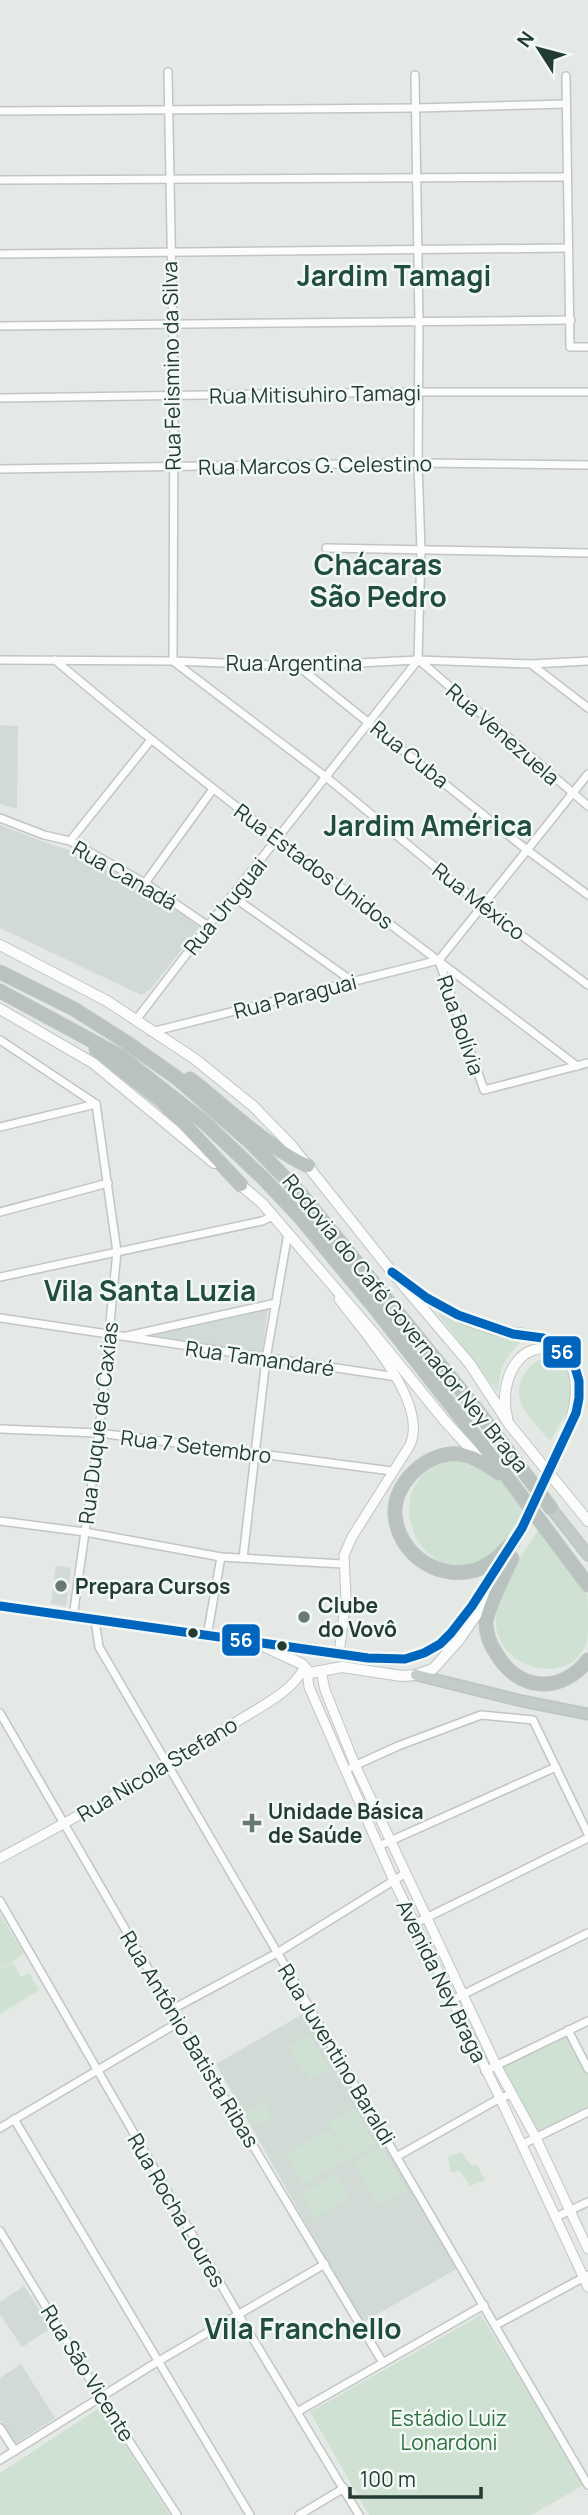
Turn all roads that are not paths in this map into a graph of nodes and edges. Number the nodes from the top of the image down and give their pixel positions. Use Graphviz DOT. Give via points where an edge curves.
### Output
graph roads {
  1 [pos="168,72"];
  2 [pos="415,75"];
  3 [pos="566,76"];
  4 [pos="566,104"];
  5 [pos="416,108"];
  6 [pos="168,110"];
  7 [pos="0,111"];
  8 [pos="566,177"];
  9 [pos="416,178"];
  10 [pos="0,180"];
  11 [pos="169,180"];
  12 [pos="568,248"];
  13 [pos="416,251"];
  14 [pos="0,254"];
  15 [pos="170,254"];
  16 [pos="571,320"];
  17 [pos="419,323"];
  18 [pos="172,325"];
  19 [pos="0,326"];
  20 [pos="588,347"];
  21 [pos="418,392"];
  22 [pos="588,392"];
  23 [pos="174,395"];
  24 [pos="0,398"];
  25 [pos="418,463"];
  26 [pos="588,465"];
  27 [pos="172,467"];
  28 [pos="0,469"];
  29 [pos="326,548"];
  30 [pos="421,550"];
  31 [pos="588,553"];
  32 [pos="0,660"];
  33 [pos="55,660"];
  34 [pos="418,660"];
  35 [pos="173,661"];
  36 [pos="588,661"];
  37 [pos="531,664"];
  38 [pos="298,666"];
  39 [pos="588,708"];
  40 [pos="371,722"];
  41 [pos="150,740"];
  42 [pos="588,774"];
  43 [pos="326,778"];
  44 [pos="213,789"];
  45 [pos="572,793"];
  46 [pos="588,806"];
  47 [pos="0,818"];
  48 [pos="278,840"];
  49 [pos="70,841"];
  50 [pos="527,850"];
  51 [pos="145,883"];
  52 [pos="588,895"];
  53 [pos="232,896"];
  54 [pos="481,905"];
  55 [pos="208,926"];
  56 [pos="0,945"];
  57 [pos="439,960"];
  58 [pos="0,972"];
  59 [pos="352,981"];
  60 [pos="588,985"];
  61 [pos="0,991"];
  62 [pos="0,1009"];
  63 [pos="136,1020"];
  64 [pos="72,1028"];
  65 [pos="107,1029"];
  66 [pos="151,1032"];
  67 [pos="0,1040"];
  68 [pos="588,1063"];
  69 [pos="577,1066"];
  70 [pos="96,1104"];
  71 [pos="0,1127"];
  72 [pos="308,1166"];
  73 [pos="108,1183"];
  74 [pos="241,1185"];
  75 [pos="0,1212"];
  76 [pos="273,1216"];
  77 [pos="288,1233"];
  78 [pos="117,1252"];
  79 [pos="311,1261"];
  80 [pos="392,1272"];
  81 [pos="0,1277"];
  82 [pos="276,1303"];
  83 [pos="0,1318"];
  84 [pos="109,1335"];
  85 [pos="123,1337"];
  86 [pos="566,1355"];
  87 [pos="266,1359"];
  88 [pos="397,1377"];
  89 [pos="509,1424"];
  90 [pos="0,1429"];
  91 [pos="100,1433"];
  92 [pos="254,1453"];
  93 [pos="483,1462"];
  94 [pos="392,1471"];
  95 [pos="514,1486"];
  96 [pos="551,1508"];
  97 [pos="0,1521"];
  98 [pos="588,1521"];
  99 [pos="522,1528"];
  100 [pos="85,1532"];
  101 [pos="514,1541"];
  102 [pos="588,1555"];
  103 [pos="221,1557"];
  104 [pos="243,1558"];
  105 [pos="512,1558"];
  106 [pos="343,1564"];
  107 [pos="588,1585"];
  108 [pos="0,1606"];
  109 [pos="73,1617"];
  110 [pos="95,1620"];
  111 [pos="206,1636"];
  112 [pos="260,1644"];
  113 [pos="312,1649"];
  114 [pos="323,1653"];
  115 [pos="339,1654"];
  116 [pos="588,1660"];
  117 [pos="304,1668"];
  118 [pos="323,1670"];
  119 [pos="416,1675"];
  120 [pos="0,1713"];
  121 [pos="588,1714"];
  122 [pos="167,1764"];
  123 [pos="355,1765"];
  124 [pos="556,1767"];
  125 [pos="344,1771"];
  126 [pos="63,1825"];
  127 [pos="588,1836"];
  128 [pos="391,1840"];
  129 [pos="379,1846"];
  130 [pos="0,1858"];
  131 [pos="406,1873"];
  132 [pos="393,1879"];
  133 [pos="0,1901"];
  134 [pos="427,1918"];
  135 [pos="416,1923"];
  136 [pos="588,1933"];
  137 [pos="277,1953"];
  138 [pos="463,1992"];
  139 [pos="452,2000"];
  140 [pos="173,2009"];
  141 [pos="588,2021"];
  142 [pos="179,2022"];
  143 [pos="568,2030"];
  144 [pos="496,2065"];
  145 [pos="95,2069"];
  146 [pos="588,2069"];
  147 [pos="485,2071"];
  148 [pos="512,2094"];
  149 [pos="500,2098"];
  150 [pos="588,2112"];
  151 [pos="14,2119"];
  152 [pos="0,2128"];
  153 [pos="536,2138"];
  154 [pos="521,2145"];
  155 [pos="398,2156"];
  156 [pos="588,2202"];
  157 [pos="570,2211"];
  158 [pos="556,2217"];
  159 [pos="1,2233"];
  160 [pos="588,2249"];
  161 [pos="326,2264"];
  162 [pos="586,2279"];
  163 [pos="484,2305"];
  164 [pos="238,2314"];
  165 [pos="496,2325"];
  166 [pos="157,2362"];
  167 [pos="383,2363"];
  168 [pos="100,2396"];
  169 [pos="298,2412"];
  170 [pos="0,2428"];
  171 [pos="15,2451"];
  172 [pos="0,2460"];
  173 [pos="588,2485"];
  174 [pos="344,2488"];
  175 [pos="177,2515"];
  176 [pos="250,2515"];
  177 [pos="299,2515"];
  178 [pos="359,2515"];
  1 -- 6 [label="street, Rua Felismino da Silva"];
  2 -- 5 [label="street"];
  3 -- 4 [label="street"];
  4 -- 5 [label="street"];
  4 -- 8 [label="street"];
  5 -- 6 [label="street"];
  5 -- 9 [label="street"];
  6 -- 7 [label="street"];
  6 -- 11 [label="street, Rua Felismino da Silva"];
  8 -- 9 [label="street"];
  8 -- 12 [label="street"];
  9 -- 11 [label="street"];
  9 -- 13 [label="street"];
  10 -- 11 [label="street"];
  11 -- 15 [label="street, Rua Felismino da Silva"];
  12 -- 13 [label="street"];
  12 -- 16 [label="street"];
  13 -- 15 [label="street"];
  13 -- 17 [label="street"];
  14 -- 15 [label="street"];
  15 -- 18 [label="street, Rua Felismino da Silva"];
  16 -- 17 [label="street"];
  16 -- 20 [label="street" via="570,347"];
  17 -- 18 [label="street"];
  17 -- 21 [label="street"];
  18 -- 19 [label="street"];
  18 -- 23 [label="street, Rua Felismino da Silva"];
  21 -- 22 [label="street, Rua Mitisuhiro Tamagi"];
  21 -- 23 [label="street, Rua Mitisuhiro Tamagi"];
  21 -- 25 [label="street"];
  23 -- 24 [label="street, Rua Mitisuhiro Tamagi"];
  23 -- 27 [label="street, Rua Felismino da Silva"];
  25 -- 26 [label="street, Rua Marcos G. Celestino"];
  25 -- 27 [label="street, Rua Marcos G. Celestino"];
  25 -- 30 [label="street"];
  27 -- 28 [label="street, Rua Marcos G. Celestino"];
  27 -- 35 [label="street, Rua Felismino da Silva"];
  29 -- 30 [label="street"];
  30 -- 31 [label="street"];
  30 -- 34 [label="street"];
  32 -- 33 [label="street, Rua Argentina"];
  33 -- 35 [label="street, Rua Argentina"];
  33 -- 41 [label="street, Rua Estados Unidos"];
  34 -- 37 [label="street, Rua Argentina"];
  34 -- 38 [label="street, Rua Argentina"];
  34 -- 40 [label="street, Rua Uruguai"];
  34 -- 45 [label="street, Rua Venezuela"];
  35 -- 38 [label="street, Rua Argentina"];
  35 -- 43 [label="street, Rua México"];
  36 -- 37 [label="street, Rua Argentina"];
  37 -- 39 [label="street"];
  38 -- 40 [label="street, Rua Cuba"];
  40 -- 43 [label="street, Rua Uruguai"];
  40 -- 50 [label="street, Rua Cuba"];
  41 -- 44 [label="street, Rua Estados Unidos"];
  41 -- 49 [label="street"];
  42 -- 45 [label="street"];
  43 -- 48 [label="street, Rua Uruguai"];
  43 -- 54 [label="street, Rua México"];
  44 -- 48 [label="street, Rua Estados Unidos"];
  44 -- 51 [label="street"];
  45 -- 46 [label="street, Rua Venezuela"];
  45 -- 50 [label="street"];
  47 -- 49 [label="street, Rua Canadá"];
  48 -- 53 [label="street, Rua Uruguai"];
  48 -- 57 [label="street, Rua Estados Unidos"];
  49 -- 51 [label="street, Rua Canadá"];
  50 -- 52 [label="street, Rua Cuba"];
  50 -- 54 [label="street"];
  51 -- 55 [label="street, Rua Canadá"];
  53 -- 55 [label="street, Rua Uruguai"];
  53 -- 59 [label="street"];
  54 -- 57 [label="street"];
  54 -- 60 [label="street, Rua México"];
  55 -- 63 [label="street, Rua Uruguai"];
  56 -- 63 [label="main road"];
  57 -- 59 [label="street, Rua Paraguai"];
  57 -- 69 [label="street, Rua Estados Unidos"];
  57 -- 69 [label="street, Rua Bolívia" via="484,1090"];
  58 -- 65 [label="highway, Rodovia do Café Governador Ney Braga"];
  59 -- 66 [label="street, Rua Paraguai"];
  61 -- 64 [label="highway, Rodovia do Café Governador Ney Braga"];
  62 -- 74 [label="main road" via="93,1063"];
  63 -- 66 [label="main road"];
  64 -- 74 [label="highway" via="163,1102"];
  64 -- 95 [label="highway, Rodovia do Café Governador Ney Braga" via="151,1079 264,1179 374,1307"];
  65 -- 72 [label="highway" via="185,1075 264,1139"];
  65 -- 96 [label="highway, Rodovia do Café Governador Ney Braga" via="215,1110 302,1194"];
  66 -- 72 [label="main road" via="195,1059 253,1106"];
  67 -- 70 [label="street"];
  68 -- 69 [label="street"];
  70 -- 71 [label="street"];
  70 -- 73 [label="street, Rua Duque de Caxias"];
  72 -- 80 [label="main road"];
  73 -- 75 [label="street"];
  73 -- 78 [label="street, Rua Duque de Caxias"];
  74 -- 76 [label="main road"];
  76 -- 77 [label="main road"];
  76 -- 78 [label="street"];
  77 -- 79 [label="main road"];
  77 -- 82 [label="street"];
  78 -- 81 [label="street"];
  78 -- 84 [label="street, Rua Duque de Caxias"];
  79 -- 88 [label="street"];
  79 -- 93 [label="main road"];
  80 -- 86 [label="main road" via="458,1315 488,1327 543,1338"];
  80 -- 89 [label="main road" via="470,1364"];
  82 -- 85 [label="street, Rua Tamandaré"];
  82 -- 87 [label="street"];
  83 -- 84 [label="street, Rua Tamandaré"];
  84 -- 85 [label="street, Rua Tamandaré"];
  84 -- 91 [label="street, Rua Duque de Caxias"];
  85 -- 87 [label="street, Rua Tamandaré"];
  86 -- 89 [label="main road" via="537,1349 516,1363 504,1391"];
  86 -- 99 [label="main road, bridge" via="579,1381 576,1413"];
  87 -- 88 [label="street, Rua Tamandaré"];
  87 -- 92 [label="street"];
  88 -- 94 [label="street" via="412,1413 413,1437"];
  89 -- 98 [label="main road"];
  90 -- 91 [label="street, Rua 7 Setembro"];
  91 -- 92 [label="street, Rua 7 Setembro"];
  91 -- 100 [label="street, Rua Duque de Caxias"];
  92 -- 94 [label="street, Rua 7 Setembro"];
  92 -- 104 [label="street"];
  93 -- 95 [label="highway"];
  93 -- 101 [label="highway" via="442,1455 417,1469 404,1484 395,1513 401,1536 414,1556 449,1573 486,1566"];
  94 -- 106 [label="street" via="352,1537"];
  95 -- 107 [label="highway, Rodovia do Café Governador Ney Braga"];
  96 -- 102 [label="highway, Rodovia do Café Governador Ney Braga"];
  97 -- 100 [label="street"];
  99 -- 101 [label="main road"];
  99 -- 105 [label="main road"];
  100 -- 103 [label="street"];
  100 -- 109 [label="street, Rua Duque de Caxias"];
  101 -- 115 [label="main road" via="472,1606 440,1644 405,1660"];
  103 -- 104 [label="street"];
  103 -- 111 [label="street"];
  104 -- 106 [label="street"];
  105 -- 116 [label="highway" via="486,1620 487,1634 501,1663 519,1678 550,1685 577,1672"];
  105 -- 119 [label="main road" via="447,1655 433,1669"];
  106 -- 115 [label="street" via="346,1599"];
  108 -- 109 [label="main road"];
  109 -- 110 [label="main road"];
  110 -- 111 [label="main road"];
  110 -- 122 [label="street, Rua Juventino Baraldi" via="99,1647"];
  111 -- 112 [label="main road"];
  112 -- 113 [label="main road"];
  112 -- 117 [label="main road"];
  113 -- 114 [label="main road"];
  113 -- 117 [label="main road" via="303,1656"];
  114 -- 115 [label="main road"];
  114 -- 118 [label="main road" via="327,1662"];
  117 -- 118 [label="main road" via="314,1674"];
  117 -- 122 [label="street, Rua Nicola Stefano" via="291,1686"];
  117 -- 125 [label="street, Avenida Ney Braga"];
  118 -- 119 [label="main road" via="342,1667"];
  118 -- 123 [label="street, Avenida Ney Braga" via="325,1690"];
  119 -- 121 [label="highway"];
  120 -- 126 [label="street, Rua Antônio Batista Ribas"];
  122 -- 126 [label="street, Rua Nicola Stefano"];
  122 -- 137 [label="street, Rua Juventino Baraldi"];
  123 -- 124 [label="street" via="481,1715 533,1720"];
  123 -- 125 [label="street"];
  123 -- 128 [label="street, Avenida Ney Braga"];
  124 -- 127 [label="street"];
  124 -- 128 [label="street"];
  125 -- 129 [label="street, Avenida Ney Braga"];
  126 -- 130 [label="street, Rua Nicola Stefano"];
  126 -- 140 [label="street, Rua Antônio Batista Ribas"];
  127 -- 134 [label="street"];
  128 -- 129 [label="street"];
  128 -- 131 [label="street, Avenida Ney Braga"];
  129 -- 132 [label="street, Avenida Ney Braga"];
  131 -- 132 [label="street"];
  131 -- 134 [label="street, Avenida Ney Braga"];
  132 -- 135 [label="street, Avenida Ney Braga"];
  132 -- 137 [label="street"];
  133 -- 145 [label="street, Rua Rocha Loures"];
  134 -- 135 [label="street"];
  134 -- 138 [label="street, Avenida Ney Braga"];
  135 -- 139 [label="street, Avenida Ney Braga"];
  136 -- 138 [label="street"];
  137 -- 140 [label="street"];
  137 -- 155 [label="street, Rua Juventino Baraldi"];
  138 -- 139 [label="street"];
  138 -- 144 [label="street, Avenida Ney Braga"];
  139 -- 147 [label="street, Avenida Ney Braga"];
  140 -- 142 [label="street, Rua Antônio Batista Ribas"];
  141 -- 143 [label="street"];
  142 -- 145 [label="street"];
  142 -- 161 [label="street, Rua Antônio Batista Ribas"];
  143 -- 144 [label="street"];
  143 -- 146 [label="street"];
  144 -- 147 [label="street"];
  144 -- 148 [label="street, Avenida Ney Braga"];
  145 -- 151 [label="street"];
  145 -- 164 [label="street, Rua Rocha Loures"];
  147 -- 149 [label="street, Avenida Ney Braga"];
  148 -- 149 [label="street"];
  148 -- 153 [label="street, Avenida Ney Braga"];
  149 -- 154 [label="street, Avenida Ney Braga"];
  149 -- 155 [label="street"];
  150 -- 153 [label="street"];
  151 -- 152 [label="street"];
  151 -- 166 [label="street"];
  153 -- 154 [label="street"];
  153 -- 157 [label="street, Avenida Ney Braga"];
  154 -- 158 [label="street, Avenida Ney Braga"];
  155 -- 163 [label="street, Rua Juventino Baraldi"];
  156 -- 157 [label="street"];
  157 -- 158 [label="street"];
  157 -- 160 [label="street, Avenida Ney Braga"];
  158 -- 162 [label="street, Avenida Ney Braga"];
  159 -- 168 [label="street, Rua São Vicente"];
  161 -- 164 [label="street"];
  161 -- 167 [label="street, Rua Antônio Batista Ribas"];
  162 -- 165 [label="street"];
  163 -- 165 [label="street, Rua Juventino Baraldi"];
  163 -- 167 [label="street"];
  164 -- 166 [label="street"];
  164 -- 169 [label="street, Rua Rocha Loures"];
  165 -- 173 [label="street, Rua Juventino Baraldi"];
  166 -- 168 [label="street"];
  166 -- 176 [label="street"];
  167 -- 169 [label="street"];
  168 -- 171 [label="street"];
  168 -- 175 [label="street, Rua São Vicente"];
  169 -- 174 [label="street, Rua Rocha Loures"];
  170 -- 171 [label="street"];
  171 -- 172 [label="street"];
  174 -- 177 [label="street"];
  174 -- 178 [label="street, Rua Rocha Loures"];
}
